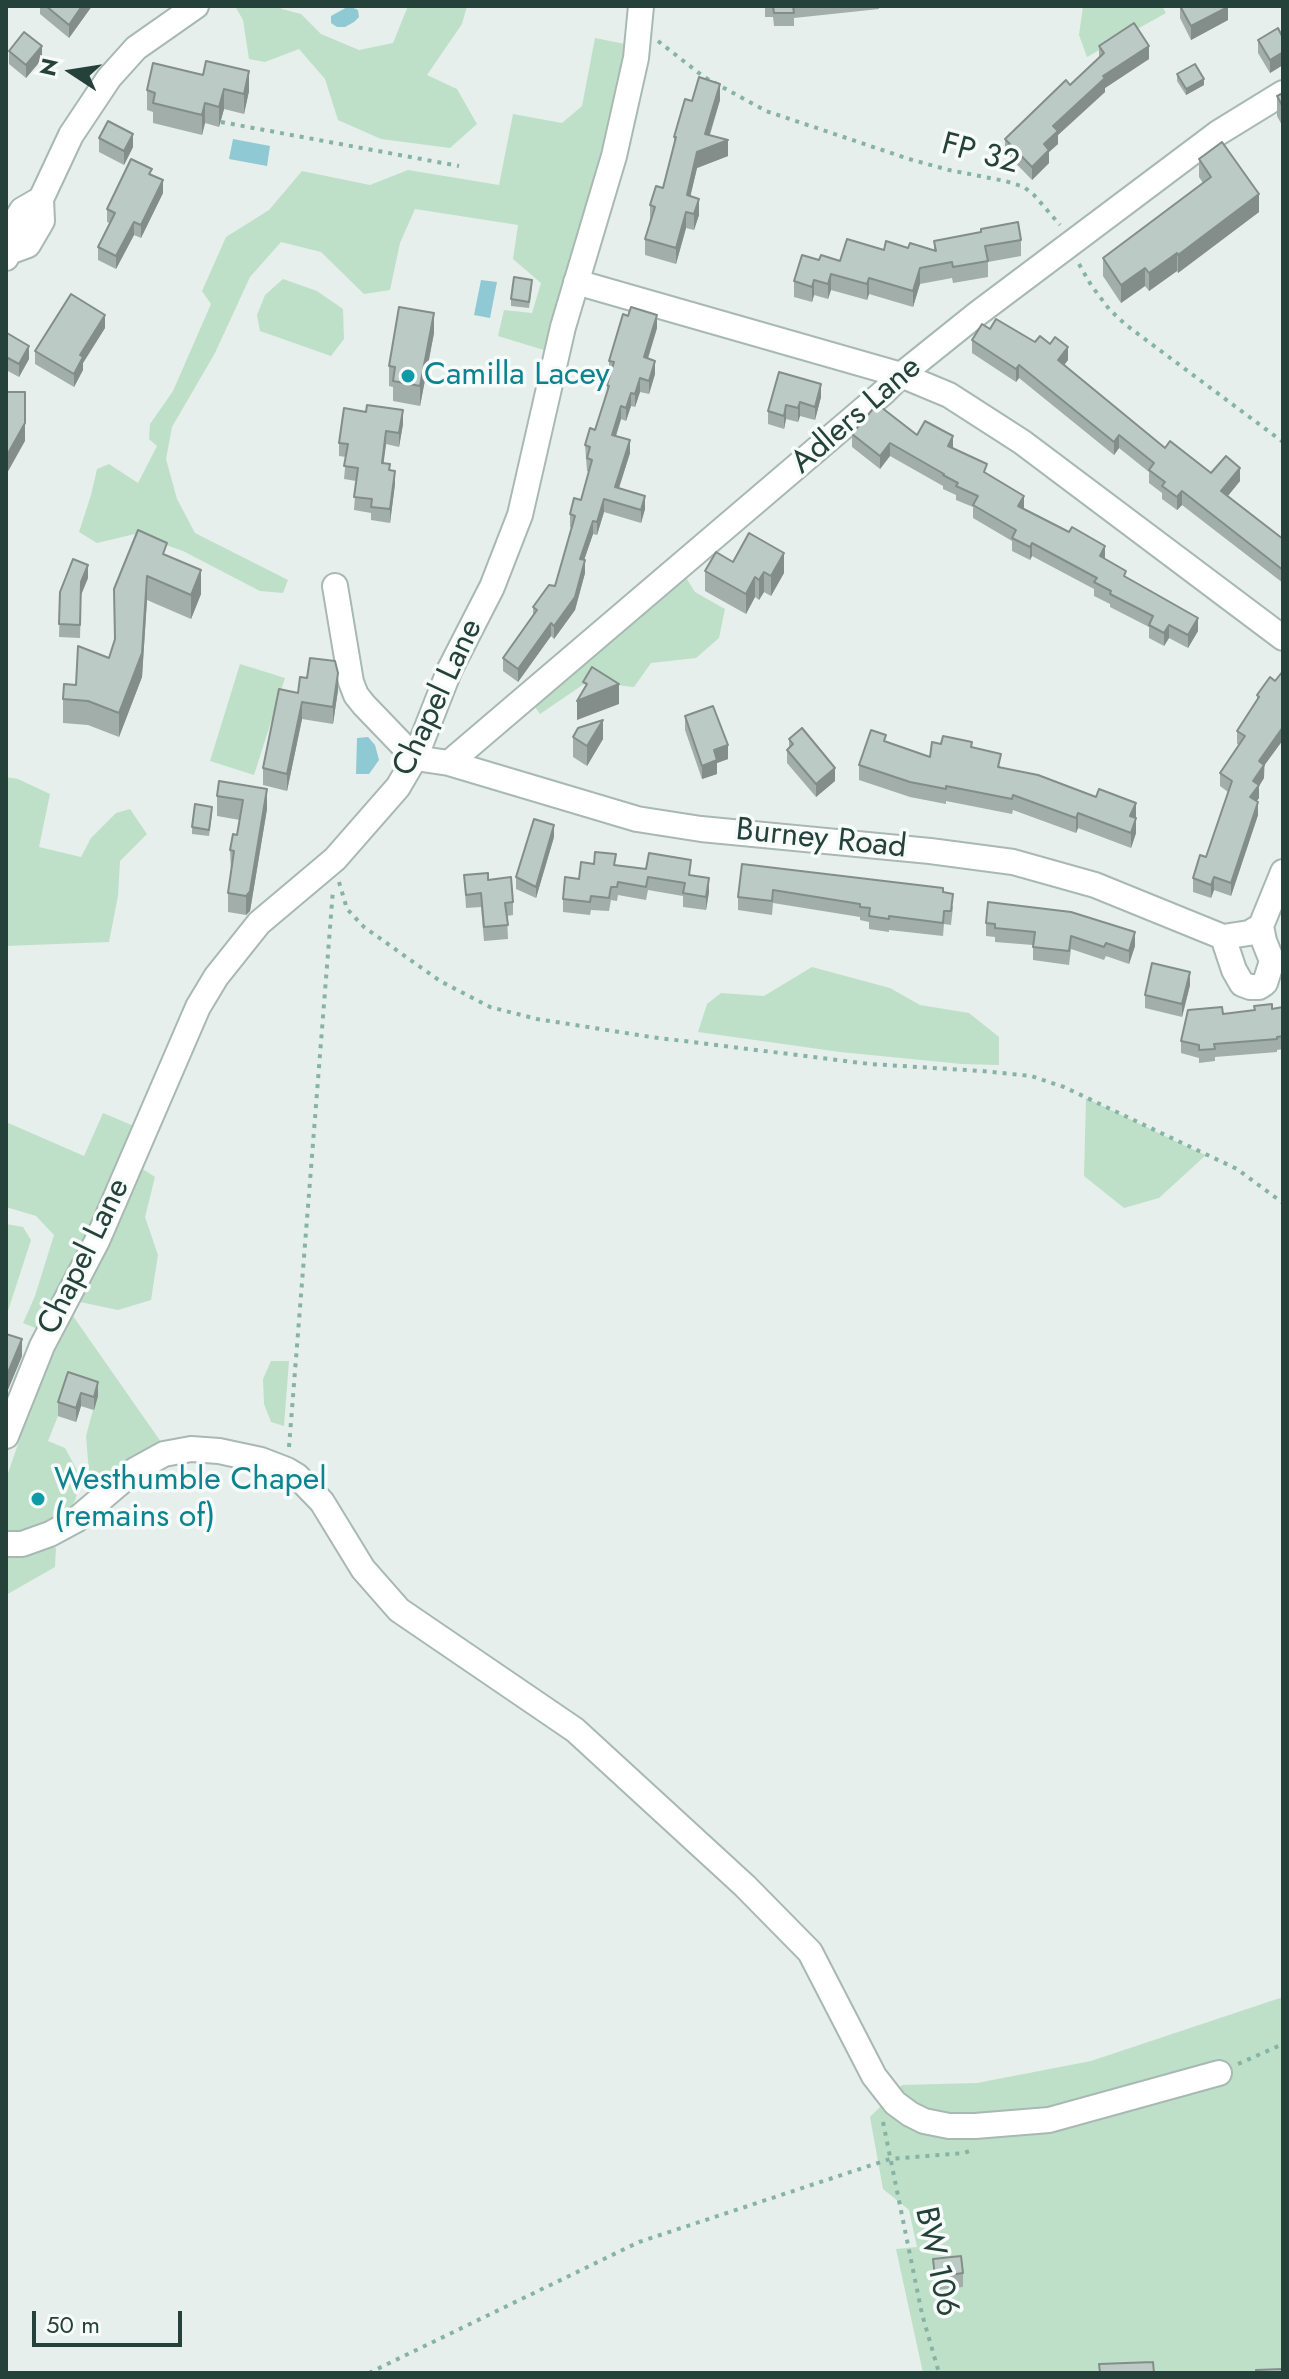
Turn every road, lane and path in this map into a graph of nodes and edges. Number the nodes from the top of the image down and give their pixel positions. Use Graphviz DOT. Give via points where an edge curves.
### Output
graph roads {
  1 [pos="196,6"];
  2 [pos="640,15"];
  3 [pos="1283,93"];
  4 [pos="221,122"];
  5 [pos="459,166"];
  6 [pos="1075,242"];
  7 [pos="8,255"];
  8 [pos="576,282"];
  9 [pos="901,375"];
  10 [pos="1283,442"];
  11 [pos="335,586"];
  12 [pos="1283,638"];
  13 [pos="415,758"];
  14 [pos="449,763"];
  15 [pos="335,859"];
  16 [pos="1283,872"];
  17 [pos="1261,926"];
  18 [pos="1223,937"];
  19 [pos="1283,1203"];
  20 [pos="6,1436"];
  21 [pos="287,1470"];
  22 [pos="6,1544"];
  23 [pos="1283,2044"];
  24 [pos="1219,2073"];
  25 [pos="978,2148"];
  26 [pos="890,2159"];
  27 [pos="369,2373"];
  28 [pos="939,2373"];
  1 -- 7 [label="street" via="136,48 98,92 41,199 42,221 28,245"];
  2 -- 6 [label="path, FP 32" via="669,51 766,111 909,159 1024,187"];
  2 -- 8 [label="street, Chapel Lane" via="614,156"];
  3 -- 6 [label="street, Adlers Lane" via="1218,133"];
  4 -- 5 [label="path"];
  6 -- 9 [label="street, Adlers Lane"];
  6 -- 10 [label="path, FP 32" via="1077,261 1109,309"];
  8 -- 9 [label="street"];
  8 -- 13 [label="street, Chapel Lane" via="520,515"];
  9 -- 12 [label="street" via="949,395 1022,442"];
  9 -- 14 [label="street, Adlers Lane"];
  11 -- 13 [label="street" via="356,695"];
  13 -- 14 [label="street, Burney Road"];
  13 -- 15 [label="street, Chapel Lane" via="398,787"];
  14 -- 18 [label="street, Burney Road" via="647,821 1013,862 1095,885"];
  15 -- 19 [label="path" via="347,909 364,927 440,981 490,1007 651,1037 870,1064 1031,1076 1237,1169"];
  15 -- 20 [label="street, Chapel Lane" via="259,923 198,1007"];
  15 -- 21 [label="path"];
  16 -- 17 [label="street"];
  17 -- 18 [label="street"];
  17 -- 18 [label="street" via="1272,961 1259,987 1242,984"];
  21 -- 22 [label="street" via="219,1451 164,1454 135,1470 63,1528 22,1544"];
  21 -- 24 [label="street" via="322,1502 363,1569 399,1610 575,1730 810,1952 884,2091 910,2114 949,2126 1049,2120"];
  23 -- 24 [label="path"];
  25 -- 26 [label="path"];
  26 -- 27 [label="path" via="639,2242"];
  26 -- 28 [label="path, BW 106"];
}
